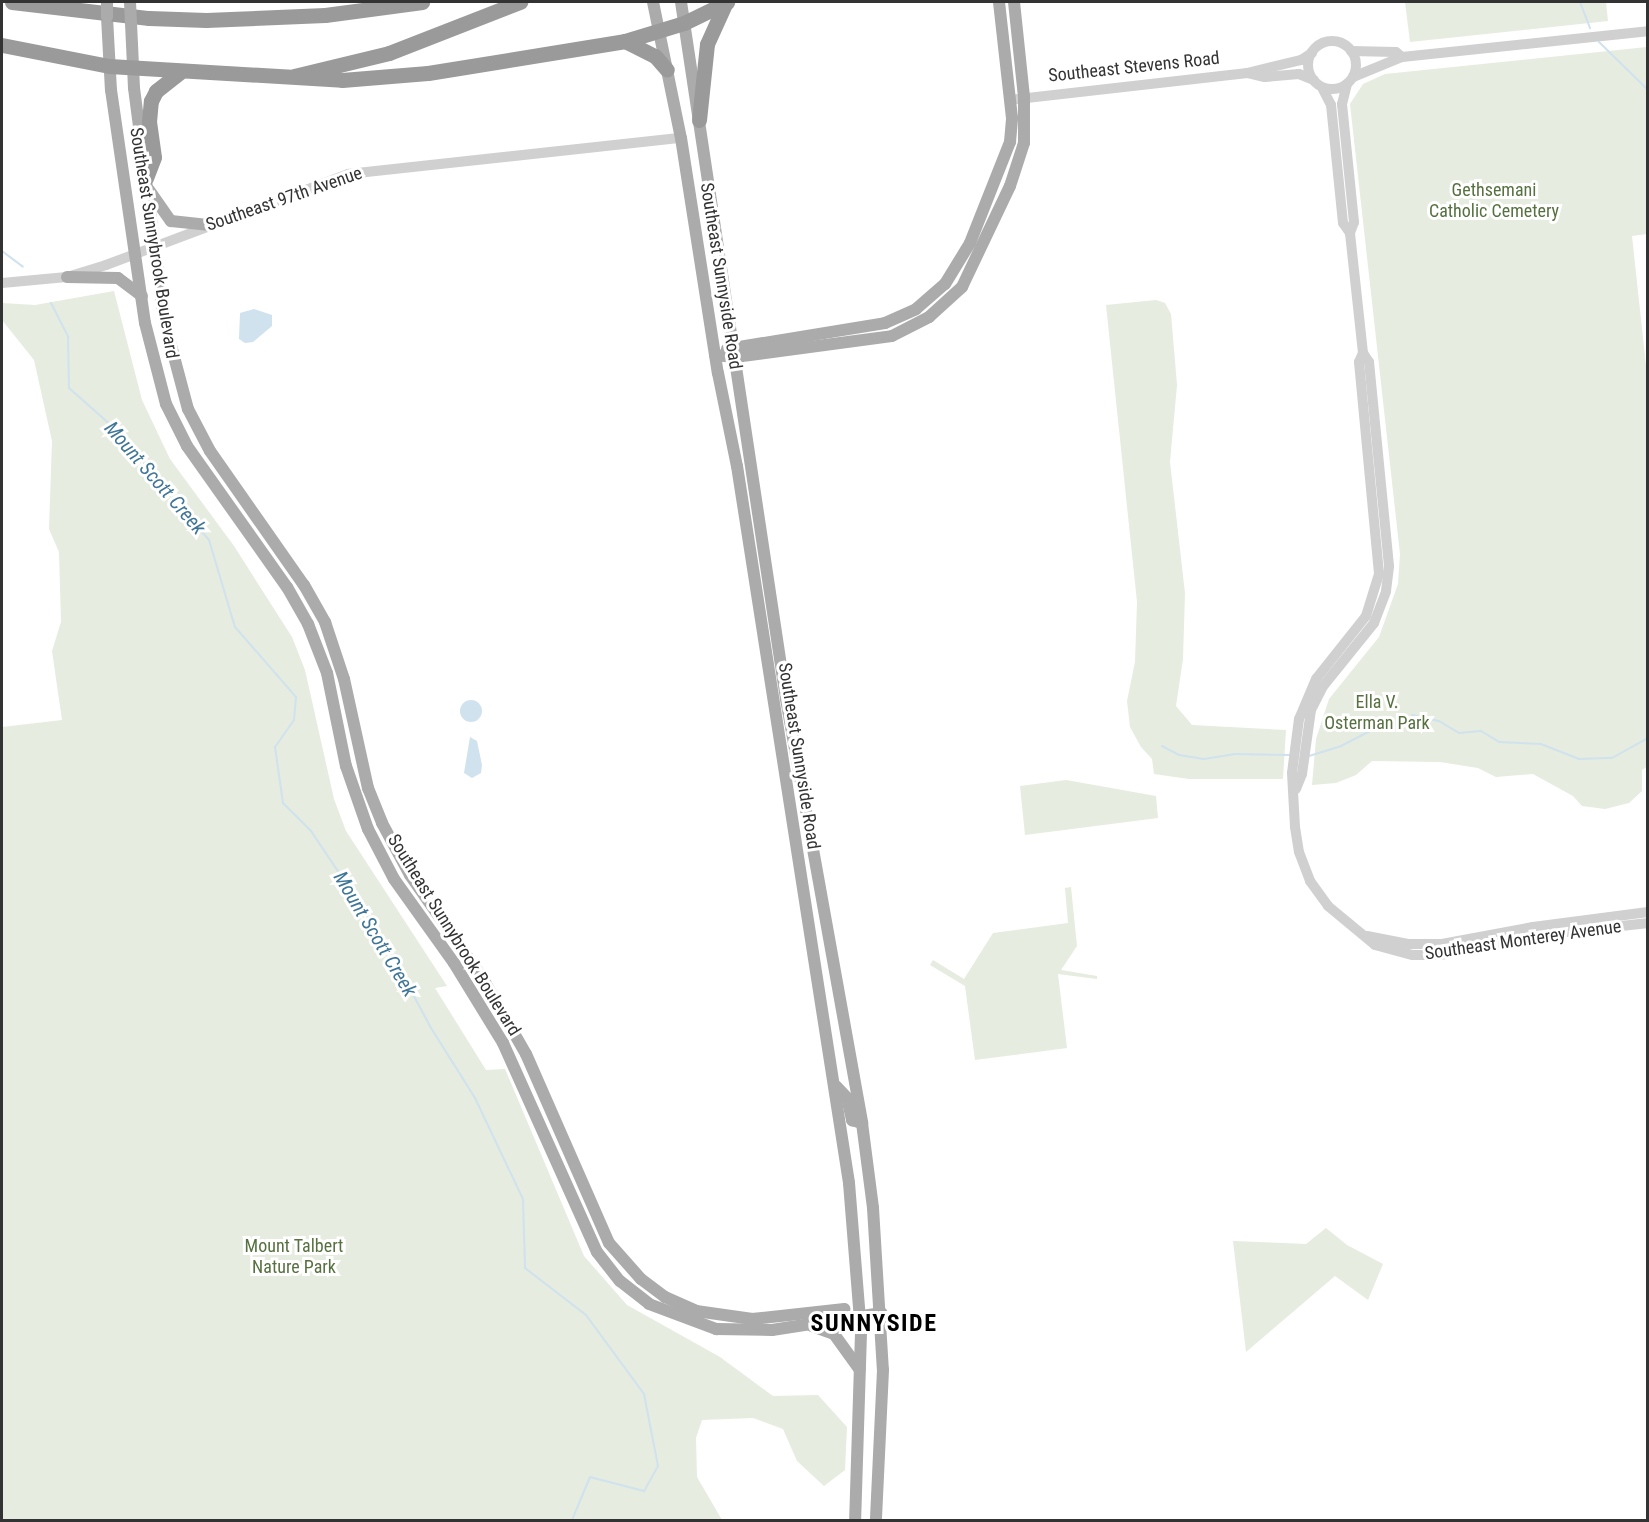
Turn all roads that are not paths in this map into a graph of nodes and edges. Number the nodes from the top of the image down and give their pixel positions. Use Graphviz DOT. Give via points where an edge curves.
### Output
graph roads {
  1 [pos="12,2"];
  2 [pos="107,2"];
  3 [pos="130,2"];
  4 [pos="422,2"];
  5 [pos="520,2"];
  6 [pos="653,2"];
  7 [pos="681,2"];
  8 [pos="726,2"];
  9 [pos="999,2"];
  10 [pos="1014,2"];
  11 [pos="684,23"];
  12 [pos="658,31"];
  13 [pos="1647,31"];
  14 [pos="625,41"];
  15 [pos="2,45"];
  16 [pos="1352,51"];
  17 [pos="1312,53"];
  18 [pos="1402,57"];
  19 [pos="110,66"];
  20 [pos="133,69"];
  21 [pos="666,70"];
  22 [pos="180,72"];
  23 [pos="1247,73"];
  24 [pos="291,77"];
  25 [pos="1350,80"];
  26 [pos="1318,84"];
  27 [pos="1024,98"];
  28 [pos="1010,100"];
  29 [pos="699,120"];
  30 [pos="681,138"];
  31 [pos="146,182"];
  32 [pos="208,225"];
  33 [pos="1350,233"];
  34 [pos="155,245"];
  35 [pos="136,253"];
  36 [pos="67,277"];
  37 [pos="2,283"];
  38 [pos="142,296"];
  39 [pos="734,352"];
  40 [pos="715,355"];
  41 [pos="226,502"];
  42 [pos="288,562"];
  43 [pos="766,667"];
  44 [pos="786,699"];
  45 [pos="783,775"];
  46 [pos="804,810"];
  47 [pos="1647,912"];
  48 [pos="1647,922"];
  49 [pos="1367,936"];
  50 [pos="835,1085"];
  51 [pos="862,1123"];
  52 [pos="882,1309"];
  53 [pos="860,1311"];
  54 [pos="812,1326"];
  55 [pos="861,1372"];
  56 [pos="855,1521"];
  57 [pos="876,1521"];
  1 -- 4 [label="highway" via="149,18 206,20 325,15"];
  2 -- 19 [label="main road, Southeast Sunnybrook Boulevard, bridge"];
  3 -- 20 [label="main road, Southeast Sunnybrook Boulevard, bridge"];
  5 -- 24 [label="highway" via="389,52"];
  6 -- 12 [label="main road, Southeast Sunnyside Road"];
  7 -- 11 [label="main road, Southeast Sunnyside Road"];
  8 -- 11 [label="highway"];
  8 -- 29 [label="highway" via="707,44"];
  9 -- 28 [label="main road"];
  10 -- 27 [label="main road"];
  11 -- 12 [label="highway"];
  11 -- 29 [label="main road, Southeast Sunnyside Road"];
  12 -- 14 [label="highway"];
  12 -- 21 [label="main road, Southeast Sunnyside Road"];
  13 -- 18 [label="street"];
  14 -- 21 [label="highway" via="655,56"];
  14 -- 24 [label="highway" via="428,73 314,81"];
  15 -- 19 [label="highway"];
  16 -- 17 [label="street" via="1333,41 1318,46"];
  16 -- 18 [label="street" via="1396,52"];
  16 -- 25 [label="street" via="1356,63"];
  17 -- 23 [label="street, Southeast Stevens Road" via="1301,60"];
  17 -- 26 [label="street" via="1308,65"];
  18 -- 25 [label="street"];
  19 -- 20 [label="highway"];
  19 -- 35 [label="main road, Southeast Sunnybrook Boulevard"];
  20 -- 22 [label="highway"];
  20 -- 31 [label="main road, Southeast Sunnybrook Boulevard"];
  21 -- 30 [label="main road, Southeast Sunnyside Road"];
  22 -- 24 [label="highway"];
  22 -- 31 [label="highway" via="156,91 151,101 149,122 154,157"];
  23 -- 26 [label="street, Southeast Stevens Road" via="1265,77 1299,74"];
  23 -- 27 [label="street, Southeast Stevens Road"];
  25 -- 26 [label="street" via="1335,89"];
  25 -- 33 [label="street, Southeast Monterey Avenue" via="1342,104 1354,222"];
  26 -- 33 [label="street, Southeast Monterey Avenue" via="1331,105 1344,222"];
  27 -- 28 [label="street, Southeast Stevens Road"];
  27 -- 39 [label="main road" via="1026,129 1018,167 973,269 946,303 913,328 882,339"];
  28 -- 39 [label="main road" via="1010,142 998,179 960,263 927,301 909,314 873,326"];
  29 -- 39 [label="main road, Southeast Sunnyside Road"];
  30 -- 32 [label="street, Southeast 97th Avenue" via="348,174"];
  30 -- 40 [label="main road, Southeast Sunnyside Road"];
  31 -- 32 [label="main road" via="171,221"];
  31 -- 34 [label="main road, Southeast Sunnybrook Boulevard"];
  32 -- 34 [label="street, Southeast 97th Avenue"];
  33 -- 49 [label="street, Southeast Monterey Avenue" via="1363,353 1359,362 1380,550 1377,587 1358,630 1313,685 1292,773 1296,789 1296,839 1310,881 1328,906"];
  34 -- 35 [label="street, Southeast 97th Avenue"];
  34 -- 42 [label="main road, Southeast Sunnybrook Boulevard" via="169,347 188,409 210,451"];
  35 -- 36 [label="street, Southeast 97th Avenue"];
  35 -- 38 [label="main road, Southeast Sunnybrook Boulevard"];
  36 -- 37 [label="street, Southeast 97th Avenue"];
  36 -- 38 [label="main road" via="118,278"];
  38 -- 41 [label="main road, Southeast Sunnybrook Boulevard" via="150,354 166,404 187,446"];
  39 -- 40 [label="main road"];
  39 -- 44 [label="main road, Southeast Sunnyside Road"];
  40 -- 43 [label="main road, Southeast Sunnyside Road" via="737,466"];
  41 -- 42 [label="main road" via="242,510 279,562"];
  41 -- 54 [label="main road, Southeast Sunnybrook Boulevard" via="295,601 317,644 354,795 379,853 486,1013 523,1083 586,1232 605,1263 649,1304 682,1319 737,1331"];
  42 -- 53 [label="main road, Southeast Sunnybrook Boulevard" via="325,622 344,679 368,788 387,834 410,875 483,979 526,1054 600,1226 620,1259 665,1297 696,1311 752,1319"];
  43 -- 44 [label="main road" via="775,675 779,697"];
  43 -- 45 [label="main road, Southeast Sunnyside Road"];
  44 -- 46 [label="main road, Southeast Sunnyside Road"];
  45 -- 46 [label="main road" via="792,784 796,807"];
  45 -- 50 [label="main road, Southeast Sunnyside Road"];
  46 -- 51 [label="main road, Southeast Sunnyside Road"];
  47 -- 49 [label="street, Southeast Monterey Avenue" via="1442,944 1409,944"];
  48 -- 49 [label="street, Southeast Monterey Avenue" via="1558,933 1440,955 1393,951 1375,945"];
  50 -- 51 [label="main road" via="847,1098 852,1120"];
  50 -- 53 [label="main road, Southeast Sunnyside Road" via="855,1232"];
  51 -- 52 [label="main road, Southeast Sunnyside Road"];
  52 -- 53 [label="main road, Southeast Sunnybrook Boulevard"];
  52 -- 57 [label="main road, Southeast Sunnyside Road" via="883,1412"];
  53 -- 54 [label="main road, Southeast Sunnybrook Boulevard"];
  53 -- 55 [label="main road, Southeast Sunnyside Road"];
  54 -- 55 [label="main road" via="834,1334"];
  55 -- 56 [label="main road, Southeast Sunnyside Road"];
}
